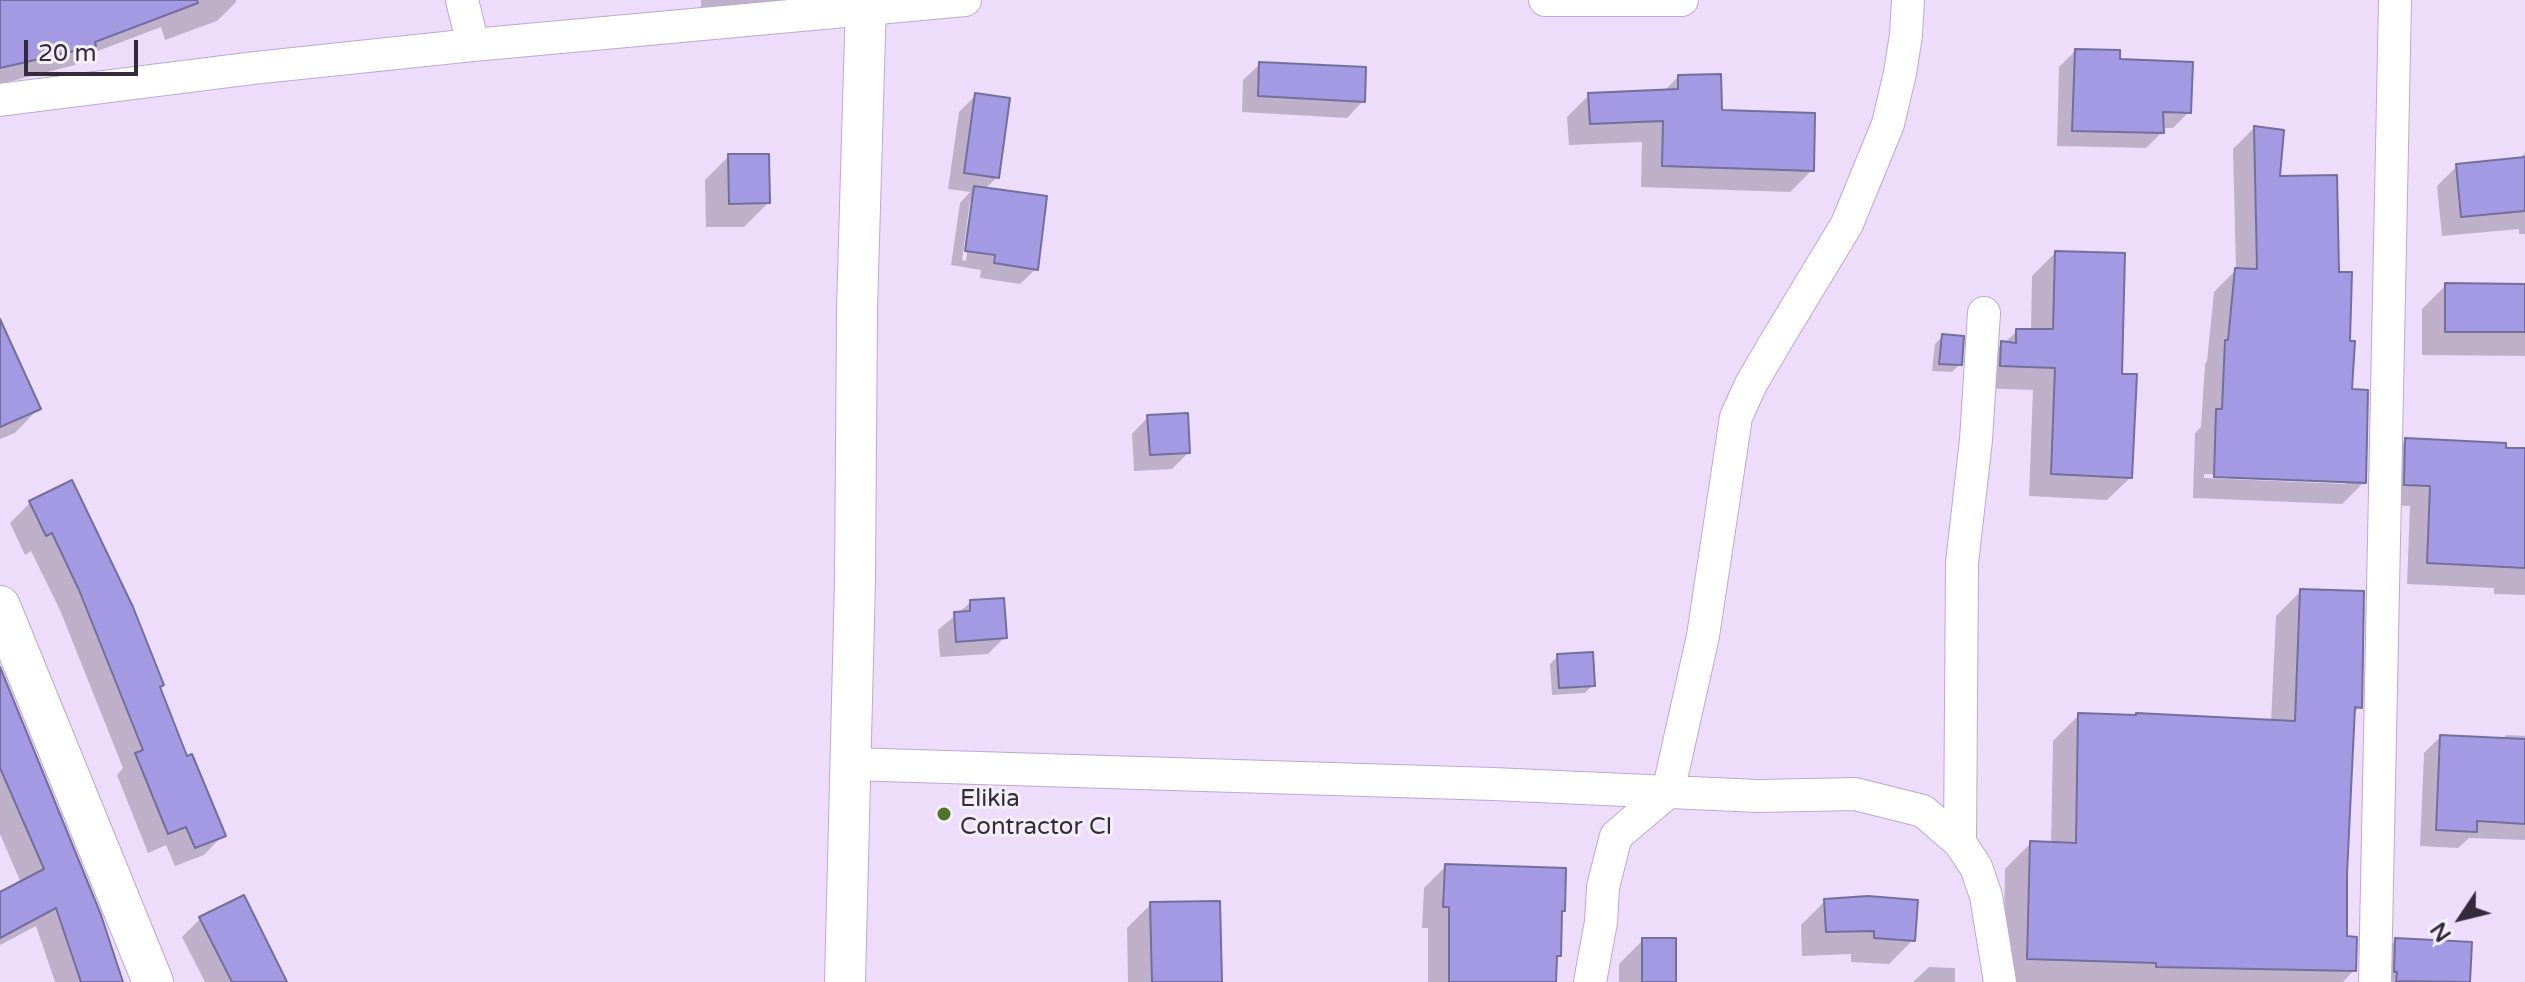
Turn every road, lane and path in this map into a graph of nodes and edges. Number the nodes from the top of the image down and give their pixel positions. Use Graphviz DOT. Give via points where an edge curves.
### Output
graph roads {
  1 [pos="462,0"];
  2 [pos="965,0"];
  3 [pos="1545,0"];
  4 [pos="1682,0"];
  5 [pos="1908,0"];
  6 [pos="2395,0"];
  7 [pos="866,5"];
  8 [pos="473,45"];
  9 [pos="0,100"];
  10 [pos="1984,313"];
  11 [pos="0,606"];
  12 [pos="850,764"];
  13 [pos="1668,792"];
  14 [pos="1960,843"];
  15 [pos="153,982"];
  16 [pos="845,982"];
  17 [pos="1590,982"];
  18 [pos="2000,982"];
  19 [pos="2375,982"];
  1 -- 8 [label="street"];
  2 -- 7 [label="street"];
  3 -- 4 [label="street"];
  5 -- 13 [label="street" via="1888,124 1847,224 1736,417 1703,636"];
  6 -- 19 [label="street"];
  7 -- 8 [label="street"];
  7 -- 12 [label="street"];
  8 -- 9 [label="street"];
  10 -- 14 [label="street" via="1962,563"];
  11 -- 15 [label="street"];
  12 -- 13 [label="street"];
  12 -- 16 [label="street"];
  13 -- 14 [label="street" via="1855,794 1923,811"];
  13 -- 17 [label="street" via="1616,836"];
  14 -- 18 [label="street" via="1986,896"];
}
